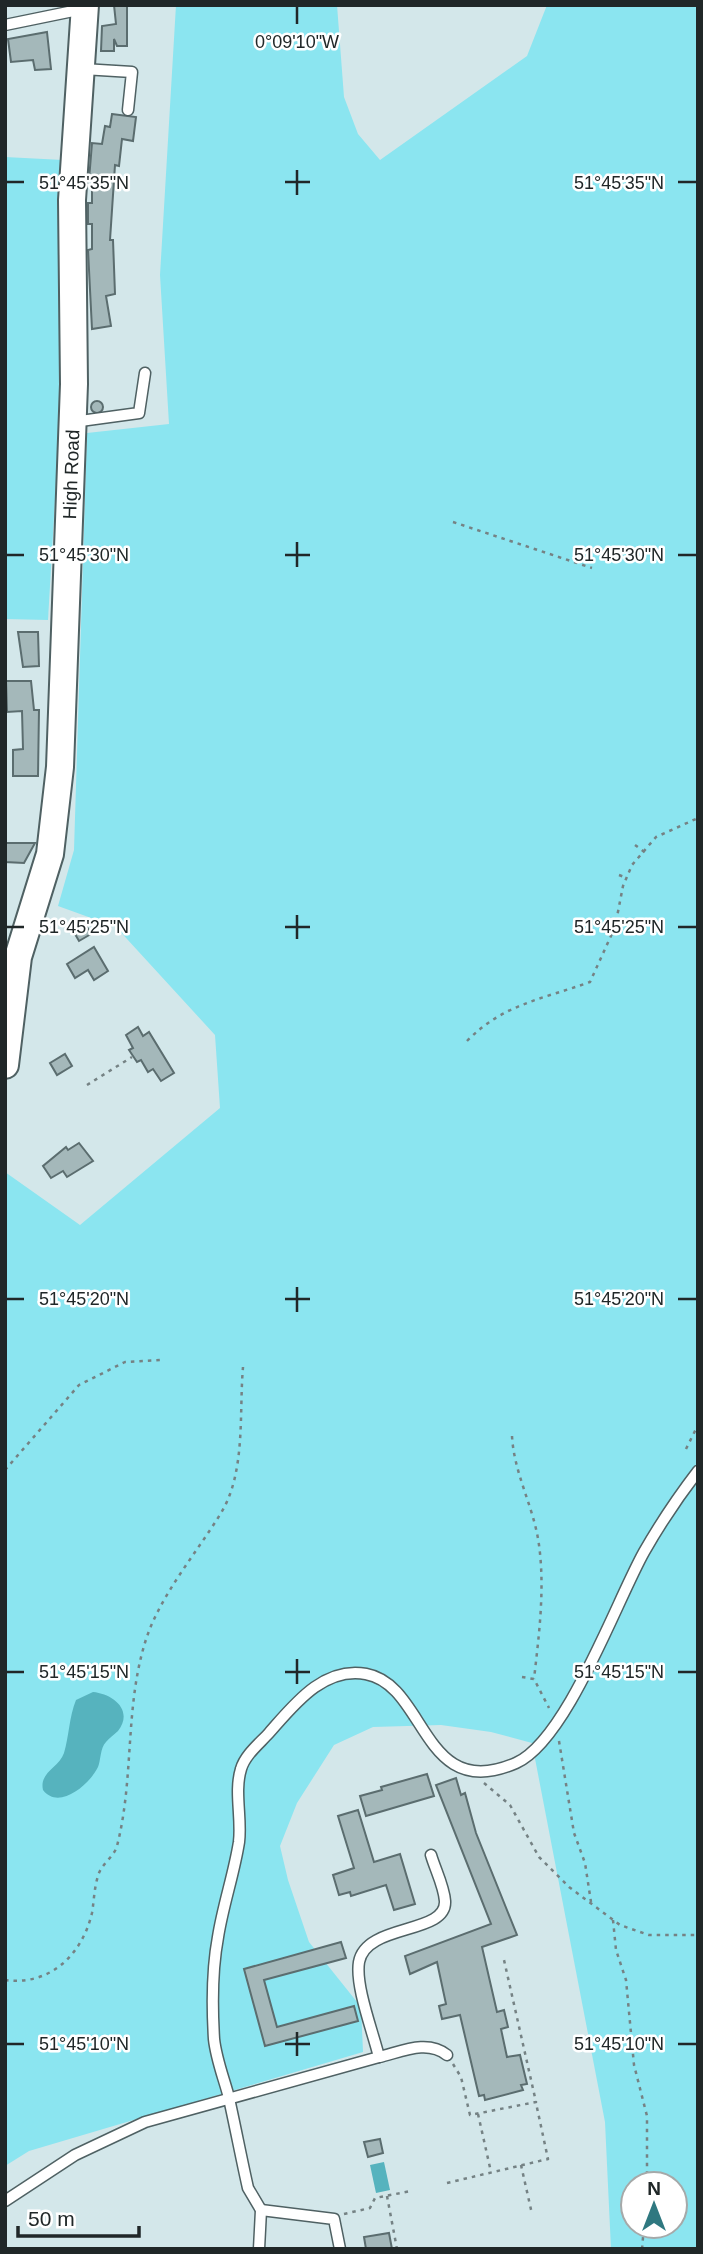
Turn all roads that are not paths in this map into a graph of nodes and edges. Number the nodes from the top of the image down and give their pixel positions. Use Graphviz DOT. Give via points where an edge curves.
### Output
graph roads {
  1 [pos="85,7"];
  2 [pos="5,25"];
  3 [pos="82,69"];
  4 [pos="128,110"];
  5 [pos="145,373"];
  6 [pos="72,422"];
  7 [pos="5,1065"];
  8 [pos="698,1471"];
  9 [pos="431,1855"];
  10 [pos="447,2055"];
  11 [pos="379,2057"];
  12 [pos="228,2097"];
  13 [pos="5,2201"];
  14 [pos="261,2210"];
  15 [pos="259,2249"];
  16 [pos="340,2249"];
  1 -- 2 [label="lane"];
  1 -- 3 [label="main road, High Road"];
  3 -- 4 [label="lane" via="132,72"];
  3 -- 6 [label="main road, High Road" via="72,200"];
  5 -- 6 [label="lane" via="139,413"];
  6 -- 7 [label="main road, High Road" via="55,819 42,886 18,957"];
  8 -- 12 [label="lane" via="644,1551 554,1726 517,1763 486,1770 445,1758 428,1742 401,1697 382,1680 362,1673 330,1679 310,1690 251,1753 240,1771 239,1843 215,1962 214,2040"];
  9 -- 11 [label="lane" via="445,1902 442,1912 432,1921 371,1942 359,1959"];
  10 -- 11 [label="lane" via="440,2049 420,2047"];
  11 -- 12 [label="lane"];
  12 -- 13 [label="lane" via="120,2132"];
  12 -- 14 [label="lane" via="248,2188"];
  14 -- 15 [label="lane"];
  14 -- 16 [label="lane" via="334,2219"];
}
